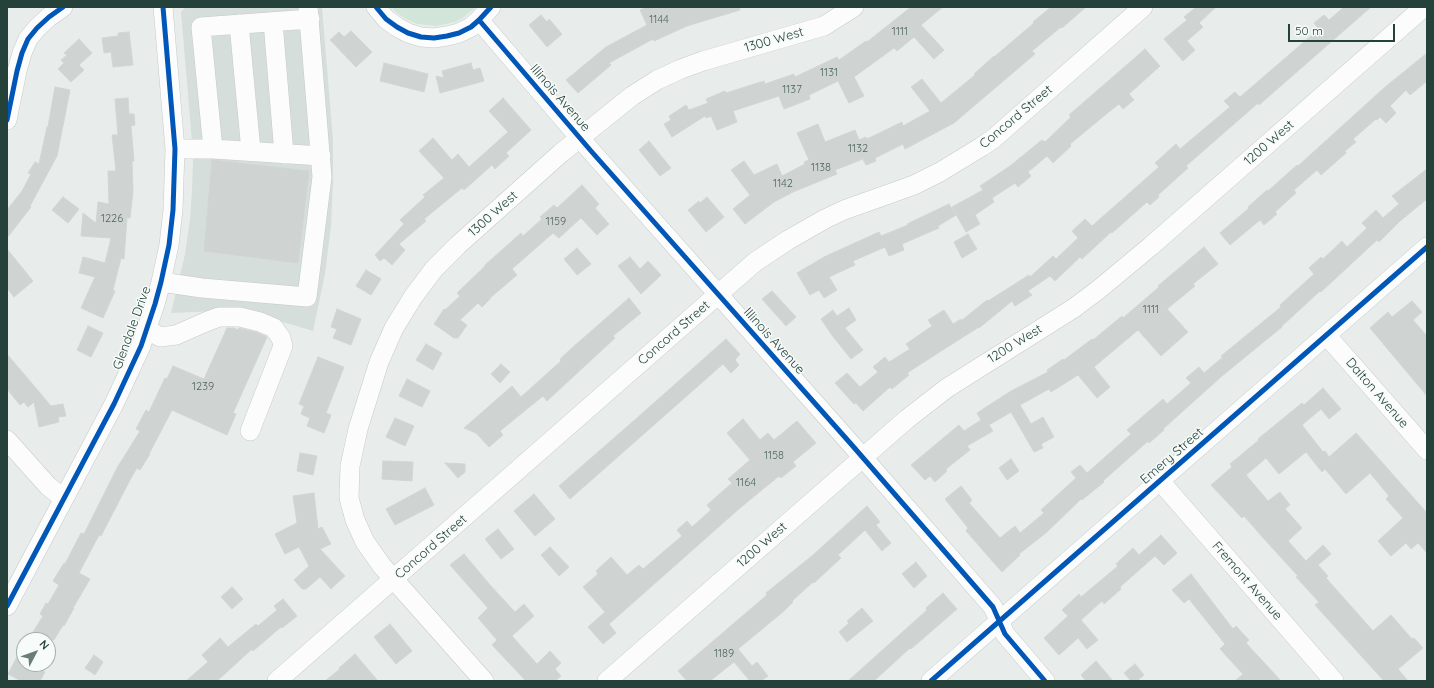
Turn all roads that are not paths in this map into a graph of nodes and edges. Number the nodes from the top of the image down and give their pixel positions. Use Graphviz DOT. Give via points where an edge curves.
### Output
graph roads {
  1 [pos="64,7"];
  2 [pos="163,7"];
  3 [pos="376,7"];
  4 [pos="854,7"];
  5 [pos="1143,7"];
  6 [pos="1424,7"];
  7 [pos="309,13"];
  8 [pos="485,14"];
  9 [pos="273,22"];
  10 [pos="239,24"];
  11 [pos="7,120"];
  12 [pos="580,138"];
  13 [pos="175,149"];
  14 [pos="213,149"];
  15 [pos="251,151"];
  16 [pos="284,154"];
  17 [pos="321,156"];
  18 [pos="1427,247"];
  19 [pos="161,282"];
  20 [pos="718,294"];
  21 [pos="147,329"];
  22 [pos="1327,336"];
  23 [pos="250,431"];
  24 [pos="7,440"];
  25 [pos="1427,450"];
  26 [pos="862,457"];
  27 [pos="1160,481"];
  28 [pos="63,498"];
  29 [pos="393,579"];
  30 [pos="7,606"];
  31 [pos="999,621"];
  32 [pos="277,681"];
  33 [pos="484,681"];
  34 [pos="607,681"];
  35 [pos="931,681"];
  36 [pos="1045,681"];
  37 [pos="1334,681"];
  1 -- 11 [label="street" via="48,17 28,39 17,71"];
  2 -- 13 [label="street, Glendale Drive"];
  3 -- 8 [label="street" via="386,20 408,33 434,38 459,33"];
  4 -- 12 [label="street, 1300 West" via="824,26 680,68 632,96"];
  5 -- 20 [label="street, Concord Street" via="993,139 914,185 844,210 806,229 755,262"];
  6 -- 26 [label="street, 1200 West" via="1152,246 1098,290 1074,308 947,388"];
  7 -- 9 [label="street"];
  7 -- 17 [label="street"];
  8 -- 12 [label="street, Illinois Avenue"];
  9 -- 10 [label="street"];
  9 -- 16 [label="street"];
  10 -- 14 [label="street" via="201,27"];
  10 -- 15 [label="street"];
  12 -- 20 [label="street, Illinois Avenue"];
  12 -- 29 [label="street, 1300 West" via="434,269 394,328 379,362 358,429 350,466 349,498 365,542"];
  13 -- 14 [label="street"];
  13 -- 19 [label="street, Glendale Drive" via="173,210"];
  14 -- 15 [label="street"];
  15 -- 16 [label="street"];
  16 -- 17 [label="street"];
  17 -- 19 [label="street" via="321,186 307,297"];
  18 -- 22 [label="street, Emery Street"];
  19 -- 21 [label="street, Glendale Drive"];
  20 -- 26 [label="street, Illinois Avenue"];
  20 -- 29 [label="street, Concord Street"];
  21 -- 23 [label="street" via="160,337 176,335 208,321 240,317 274,328 284,346"];
  21 -- 28 [label="street, Glendale Drive" via="114,404"];
  22 -- 25 [label="street, Dalton Avenue"];
  22 -- 27 [label="street, Emery Street"];
  24 -- 28 [label="street" via="48,486"];
  26 -- 31 [label="street, Illinois Avenue" via="993,607"];
  26 -- 34 [label="street, 1200 West"];
  27 -- 31 [label="street, Emery Street"];
  27 -- 37 [label="street, Fremont Avenue"];
  28 -- 30 [label="street, Glendale Drive"];
  29 -- 32 [label="street, Concord Street"];
  29 -- 33 [label="street, 1300 West"];
  31 -- 35 [label="street, Emery Street"];
  31 -- 36 [label="street, Illinois Avenue" via="1005,634"];
}
